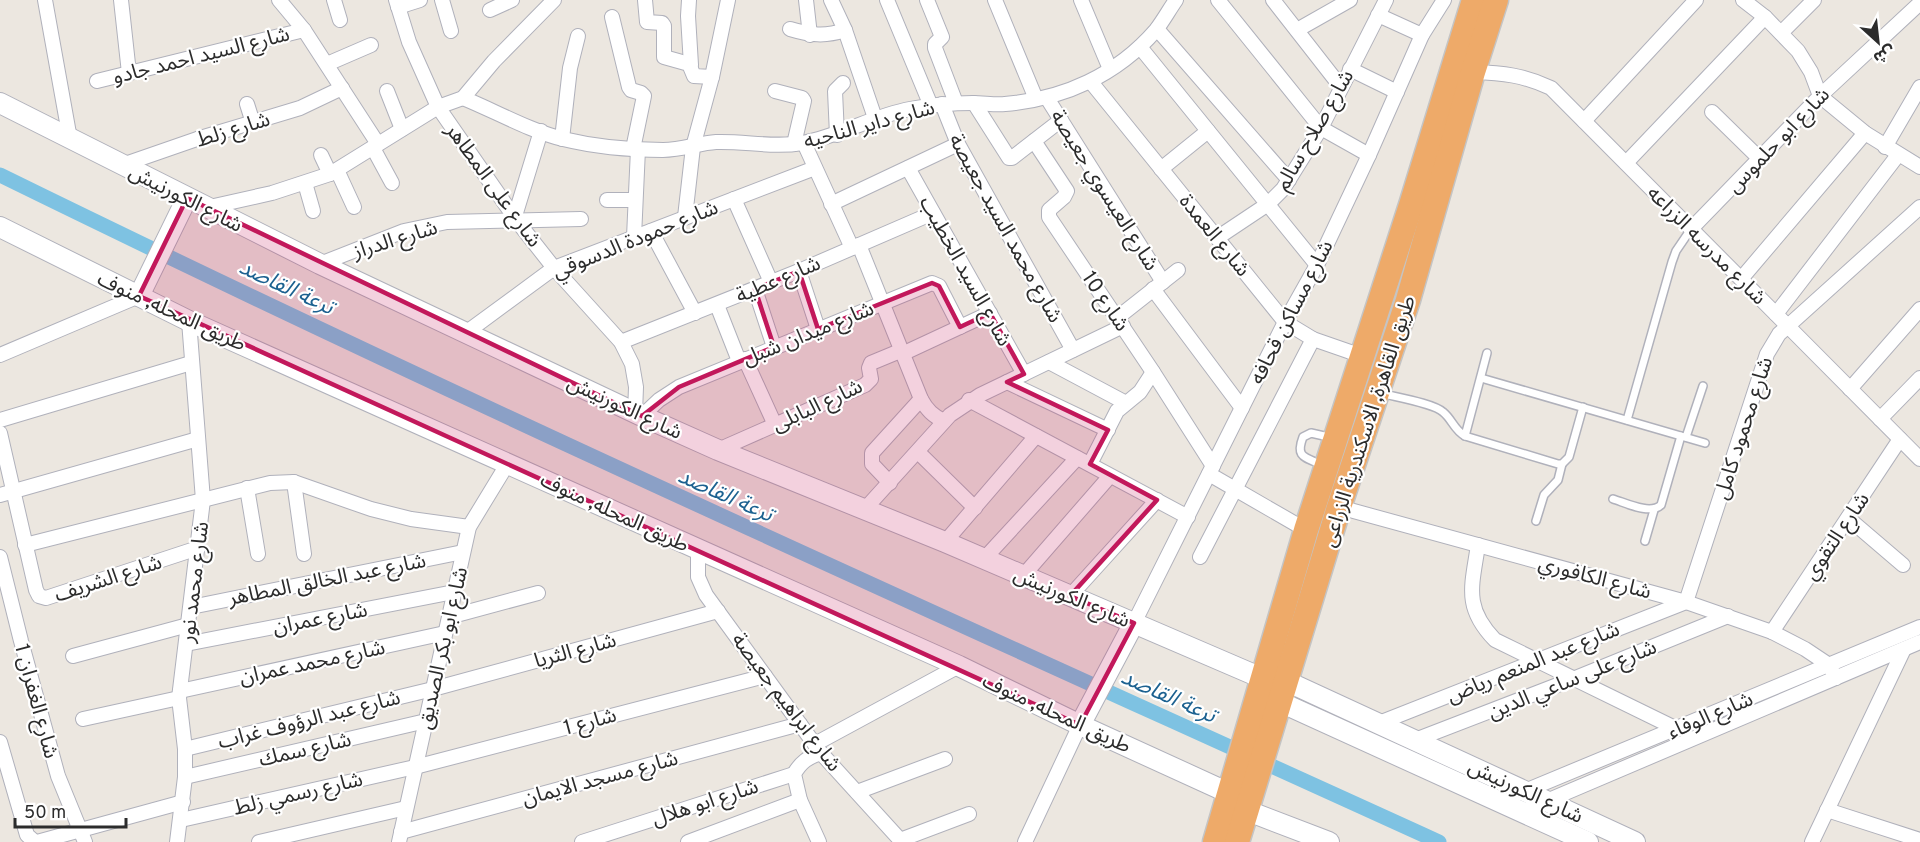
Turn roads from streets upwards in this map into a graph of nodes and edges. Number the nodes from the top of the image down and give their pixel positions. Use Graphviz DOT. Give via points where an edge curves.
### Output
graph roads {
  1 [pos="45,0"];
  2 [pos="121,0"];
  3 [pos="279,0"];
  4 [pos="334,0"];
  5 [pos="420,0"];
  6 [pos="442,0"];
  7 [pos="512,0"];
  8 [pos="645,0"];
  9 [pos="689,0"];
  10 [pos="728,0"];
  11 [pos="806,0"];
  12 [pos="831,0"];
  13 [pos="887,0"];
  14 [pos="927,0"];
  15 [pos="995,0"];
  16 [pos="1080,0"];
  17 [pos="1176,0"];
  18 [pos="1218,0"];
  19 [pos="1273,0"];
  20 [pos="1386,0"];
  21 [pos="1444,0"];
  22 [pos="1474,0"];
  23 [pos="1496,0"];
  24 [pos="1696,0"];
  25 [pos="1743,0"];
  26 [pos="1814,0"];
  27 [pos="1343,2"];
  28 [pos="546,3"];
  29 [pos="1920,3"];
  30 [pos="397,4"];
  31 [pos="490,10"];
  32 [pos="1378,15"];
  33 [pos="612,17"];
  34 [pos="1765,17"];
  35 [pos="340,20"];
  36 [pos="790,29"];
  37 [pos="1157,29"];
  38 [pos="304,30"];
  39 [pos="845,30"];
  40 [pos="1297,30"];
  41 [pos="451,31"];
  42 [pos="1781,33"];
  43 [pos="810,35"];
  44 [pos="1422,35"];
  45 [pos="578,36"];
  46 [pos="371,45"];
  47 [pos="1140,47"];
  48 [pos="327,64"];
  49 [pos="691,65"];
  50 [pos="1110,69"];
  51 [pos="1350,69"];
  52 [pos="1473,72"];
  53 [pos="129,73"];
  54 [pos="712,77"];
  55 [pos="97,81"];
  56 [pos="1091,82"];
  57 [pos="843,83"];
  58 [pos="1341,87"];
  59 [pos="1920,87"];
  60 [pos="342,88"];
  61 [pos="387,91"];
  62 [pos="775,91"];
  63 [pos="1397,92"];
  64 [pos="1820,96"];
  65 [pos="463,98"];
  66 [pos="1042,99"];
  67 [pos="1,100"];
  68 [pos="974,103"];
  69 [pos="247,104"];
  70 [pos="956,104"];
  71 [pos="936,105"];
  72 [pos="438,108"];
  73 [pos="1712,112"];
  74 [pos="875,118"];
  75 [pos="1061,120"];
  76 [pos="1584,121"];
  77 [pos="254,123"];
  78 [pos="1321,128"];
  79 [pos="402,129"];
  80 [pos="541,131"];
  81 [pos="1208,131"];
  82 [pos="1865,133"];
  83 [pos="837,135"];
  84 [pos="70,139"];
  85 [pos="562,139"];
  86 [pos="1034,141"];
  87 [pos="799,143"];
  88 [pos="958,144"];
  89 [pos="376,146"];
  90 [pos="693,147"];
  91 [pos="1885,147"];
  92 [pos="635,149"];
  93 [pos="321,155"];
  94 [pos="1370,155"];
  95 [pos="1898,155"];
  96 [pos="1760,158"];
  97 [pos="1626,163"];
  98 [pos="122,165"];
  99 [pos="1920,167"];
  100 [pos="815,168"];
  101 [pos="908,168"];
  102 [pos="1161,169"];
  103 [pos="334,172"];
  104 [pos="1289,180"];
  105 [pos="305,183"];
  106 [pos="392,183"];
  107 [pos="187,198"];
  108 [pos="734,199"];
  109 [pos="607,200"];
  110 [pos="634,200"];
  111 [pos="1412,202"];
  112 [pos="831,204"];
  113 [pos="1268,204"];
  114 [pos="206,207"];
  115 [pos="354,207"];
  116 [pos="1920,207"];
  117 [pos="1435,209"];
  118 [pos="313,211"];
  119 [pos="933,213"];
  120 [pos="516,218"];
  121 [pos="685,218"];
  122 [pos="580,219"];
  123 [pos="0,227"];
  124 [pos="1691,229"];
  125 [pos="651,231"];
  126 [pos="634,237"];
  127 [pos="1217,238"];
  128 [pos="856,247"];
  129 [pos="320,264"];
  130 [pos="1317,265"];
  131 [pos="554,268"];
  132 [pos="1178,270"];
  133 [pos="799,271"];
  134 [pos="1741,279"];
  135 [pos="771,282"];
  136 [pos="1158,286"];
  137 [pos="142,289"];
  138 [pos="755,289"];
  139 [pos="1382,293"];
  140 [pos="1408,300"];
  141 [pos="882,303"];
  142 [pos="717,305"];
  143 [pos="1920,309"];
  144 [pos="695,313"];
  145 [pos="990,313"];
  146 [pos="1776,314"];
  147 [pos="189,321"];
  148 [pos="1120,322"];
  149 [pos="1285,322"];
  150 [pos="1788,326"];
  151 [pos="960,327"];
  152 [pos="818,329"];
  153 [pos="466,332"];
  154 [pos="1313,339"];
  155 [pos="621,342"];
  156 [pos="774,347"];
  157 [pos="1073,350"];
  158 [pos="901,352"];
  159 [pos="0,355"];
  160 [pos="1362,356"];
  161 [pos="742,360"];
  162 [pos="1049,362"];
  163 [pos="191,363"];
  164 [pos="1154,372"];
  165 [pos="1024,374"];
  166 [pos="1920,378"];
  167 [pos="1007,382"];
  168 [pos="1850,389"];
  169 [pos="921,399"];
  170 [pos="969,400"];
  171 [pos="1126,403"];
  172 [pos="1242,408"];
  173 [pos="639,414"];
  174 [pos="1880,419"];
  175 [pos="0,420"];
  176 [pos="944,422"];
  177 [pos="775,425"];
  178 [pos="1108,430"];
  179 [pos="0,433"];
  180 [pos="1036,436"];
  181 [pos="198,439"];
  182 [pos="1900,439"];
  183 [pos="718,450"];
  184 [pos="1917,450"];
  185 [pos="918,452"];
  186 [pos="1083,461"];
  187 [pos="508,463"];
  188 [pos="1211,470"];
  189 [pos="1110,476"];
  190 [pos="294,482"];
  191 [pos="890,483"];
  192 [pos="247,488"];
  193 [pos="1235,489"];
  194 [pos="7,493"];
  195 [pos="203,500"];
  196 [pos="1157,500"];
  197 [pos="1339,507"];
  198 [pos="975,508"];
  199 [pos="865,510"];
  200 [pos="1188,517"];
  201 [pos="1848,518"];
  202 [pos="469,527"];
  203 [pos="1306,530"];
  204 [pos="945,542"];
  205 [pos="25,545"];
  206 [pos="1478,545"];
  207 [pos="198,549"];
  208 [pos="698,550"];
  209 [pos="463,552"];
  210 [pos="258,554"];
  211 [pos="304,554"];
  212 [pos="0,556"];
  213 [pos="1200,557"];
  214 [pos="984,559"];
  215 [pos="1903,565"];
  216 [pos="1023,576"];
  217 [pos="454,592"];
  218 [pos="538,593"];
  219 [pos="1070,596"];
  220 [pos="1686,602"];
  221 [pos="191,607"];
  222 [pos="718,611"];
  223 [pos="1728,616"];
  224 [pos="449,617"];
  225 [pos="189,625"];
  226 [pos="1920,627"];
  227 [pos="1130,632"];
  228 [pos="445,633"];
  229 [pos="1772,633"];
  230 [pos="1920,642"];
  231 [pos="186,644"];
  232 [pos="1904,649"];
  233 [pos="73,656"];
  234 [pos="1535,661"];
  235 [pos="1829,665"];
  236 [pos="959,666"];
  237 [pos="765,676"];
  238 [pos="1836,678"];
  239 [pos="1573,679"];
  240 [pos="433,689"];
  241 [pos="179,694"];
  242 [pos="1272,698"];
  243 [pos="1084,717"];
  244 [pos="83,719"];
  245 [pos="426,721"];
  246 [pos="1379,723"];
  247 [pos="800,724"];
  248 [pos="1677,729"];
  249 [pos="1415,740"];
  250 [pos="0,742"];
  251 [pos="818,748"];
  252 [pos="185,749"];
  253 [pos="945,759"];
  254 [pos="415,767"];
  255 [pos="794,774"];
  256 [pos="5,776"];
  257 [pos="185,777"];
  258 [pos="1526,791"];
  259 [pos="857,792"];
  260 [pos="1240,799"];
  261 [pos="800,800"];
  262 [pos="1500,801"];
  263 [pos="1547,801"];
  264 [pos="183,802"];
  265 [pos="406,808"];
  266 [pos="1827,810"];
  267 [pos="1523,811"];
  268 [pos="969,814"];
  269 [pos="181,820"];
  270 [pos="83,836"];
  271 [pos="400,837"];
  272 [pos="33,840"];
  273 [pos="1920,840"];
  274 [pos="901,841"];
  275 [pos="177,842"];
  276 [pos="259,842"];
  277 [pos="582,842"];
  278 [pos="688,842"];
  279 [pos="819,842"];
  280 [pos="1025,842"];
  281 [pos="1215,842"];
  282 [pos="1237,842"];
  283 [pos="1329,842"];
  284 [pos="1588,842"];
  285 [pos="1635,842"];
  286 [pos="1812,842"];
  1 -- 84 [label="street"];
  2 -- 53 [label="street"];
  3 -- 38 [label="street"];
  4 -- 35 [label="street"];
  5 -- 30 [label="street"];
  6 -- 41 [label="street"];
  7 -- 31 [label="street"];
  8 -- 49 [label="street" via="647,22 664,26 664,57"];
  9 -- 49 [label="street"];
  10 -- 54 [label="street"];
  11 -- 43 [label="street"];
  12 -- 39 [label="street"];
  13 -- 71 [label="street, شارع محمد السيد جعيصة"];
  14 -- 70 [label="street" via="942,37 935,48"];
  15 -- 66 [label="street, شارع العيسوي جعيصة"];
  16 -- 50 [label="street"];
  17 -- 37 [label="street, شارع داير الناحيه"];
  18 -- 78 [label="street"];
  19 -- 40 [label="street"];
  20 -- 32 [label="street, شارع صلاح سالم"];
  21 -- 44 [label="street, شارع مساكن قحافه"];
  22 -- 111 [label="highway, طريق القاهرة, الاسكندرية الزراعى"];
  23 -- 52 [label="highway, طريق القاهرة, الاسكندرية الزراعى"];
  24 -- 76 [label="street"];
  25 -- 34 [label="street"];
  26 -- 42 [label="street"];
  27 -- 40 [label="street"];
  28 -- 65 [label="street"];
  29 -- 64 [label="street, شارع ابو حلموس"];
  30 -- 72 [label="street"];
  32 -- 44 [label="street"];
  32 -- 51 [label="street, شارع صلاح سالم"];
  33 -- 92 [label="street" via="629,87 644,96"];
  34 -- 42 [label="street"];
  34 -- 97 [label="street"];
  36 -- 43 [label="street"];
  37 -- 47 [label="street, شارع داير الناحيه"];
  37 -- 104 [label="street"];
  38 -- 48 [label="street"];
  38 -- 53 [label="street, شارع السيد احمد جادو"];
  39 -- 43 [label="street"];
  39 -- 74 [label="street"];
  40 -- 58 [label="street"];
  42 -- 64 [label="street" via="1811,72"];
  44 -- 63 [label="street, شارع مساكن قحافه"];
  45 -- 85 [label="street"];
  46 -- 48 [label="street"];
  47 -- 50 [label="street, شارع داير الناحيه"];
  47 -- 81 [label="street"];
  48 -- 60 [label="street"];
  49 -- 54 [label="street" via="693,75"];
  50 -- 56 [label="street, شارع داير الناحيه"];
  51 -- 58 [label="street, شارع صلاح سالم"];
  51 -- 63 [label="street"];
  52 -- 76 [label="street, شارع مدرسه الزراعه" via="1530,78 1551,88"];
  52 -- 117 [label="highway, طريق القاهرة, الاسكندرية الزراعى"];
  53 -- 55 [label="street, شارع السيد احمد جادو"];
  54 -- 90 [label="street"];
  56 -- 66 [label="street, شارع داير الناحيه"];
  56 -- 102 [label="street, شارع العمدة"];
  57 -- 83 [label="street" via="835,91"];
  58 -- 78 [label="street, شارع صلاح سالم"];
  59 -- 91 [label="street"];
  60 -- 77 [label="street, شارع زلط" via="300,108"];
  60 -- 89 [label="street"];
  61 -- 79 [label="street"];
  62 -- 87 [label="street" via="803,99"];
  63 -- 94 [label="street, شارع مساكن قحافه"];
  64 -- 82 [label="street"];
  64 -- 96 [label="street, شارع ابو حلموس"];
  65 -- 72 [label="street"];
  65 -- 80 [label="street, شارع داير الناحيه"];
  66 -- 68 [label="street, شارع داير الناحيه"];
  66 -- 75 [label="street, شارع العيسوي جعيصة"];
  67 -- 84 [label="main road, شارع الكورنيش"];
  68 -- 70 [label="street, شارع داير الناحيه"];
  68 -- 86 [label="street" via="1009,158"];
  69 -- 77 [label="street"];
  70 -- 71 [label="street, شارع داير الناحيه"];
  71 -- 74 [label="street, شارع داير الناحيه"];
  71 -- 88 [label="street, شارع محمد السيد جعيصة"];
  72 -- 79 [label="street"];
  72 -- 120 [label="street, شارع على المطاهر"];
  73 -- 96 [label="street"];
  74 -- 83 [label="street, شارع داير الناحيه"];
  75 -- 86 [label="street"];
  75 -- 136 [label="street, شارع العيسوي جعيصة"];
  76 -- 97 [label="street, شارع مدرسه الزراعه"];
  77 -- 98 [label="street, شارع زلط"];
  78 -- 94 [label="street"];
  78 -- 104 [label="street, شارع صلاح سالم"];
  79 -- 89 [label="street"];
  80 -- 85 [label="street, شارع داير الناحيه"];
  80 -- 120 [label="street"];
  81 -- 102 [label="street"];
  81 -- 113 [label="street"];
  82 -- 91 [label="street"];
  82 -- 134 [label="street"];
  83 -- 87 [label="street, شارع داير الناحيه"];
  84 -- 98 [label="main road, شارع الكورنيش"];
  85 -- 92 [label="street, شارع داير الناحيه"];
  86 -- 148 [label="street, شارع 10" via="1067,191 1049,210 1049,217"];
  87 -- 90 [label="street, شارع داير الناحيه" via="715,142"];
  87 -- 100 [label="street"];
  88 -- 101 [label="street"];
  88 -- 157 [label="street, شارع محمد السيد جعيصة"];
  89 -- 103 [label="street"];
  89 -- 106 [label="street"];
  90 -- 92 [label="street, شارع داير الناحيه"];
  90 -- 121 [label="street"];
  91 -- 95 [label="street"];
  92 -- 110 [label="street"];
  93 -- 103 [label="street"];
  94 -- 130 [label="street, شارع مساكن قحافه"];
  95 -- 99 [label="street"];
  95 -- 146 [label="street"];
  96 -- 124 [label="street, شارع ابو حلموس"];
  97 -- 124 [label="street, شارع مدرسه الزراعه"];
  98 -- 107 [label="main road, شارع الكورنيش"];
  100 -- 108 [label="street, شارع حمودة الدسوقي"];
  100 -- 112 [label="street"];
  101 -- 112 [label="street"];
  101 -- 119 [label="street, شارع السيد الخطيب"];
  102 -- 127 [label="street, شارع العمدة"];
  103 -- 105 [label="street"];
  103 -- 115 [label="street"];
  104 -- 113 [label="street, شارع صلاح سالم"];
  105 -- 114 [label="street"];
  105 -- 118 [label="street"];
  107 -- 114 [label="main road, شارع الكورنيش"];
  107 -- 137 [label="main road"];
  108 -- 121 [label="street, شارع حمودة الدسوقي"];
  108 -- 135 [label="street"];
  109 -- 110 [label="street"];
  110 -- 126 [label="street"];
  111 -- 117 [label="highway" via="1422,211"];
  111 -- 139 [label="highway, طريق القاهرة, الاسكندرية الزراعى"];
  112 -- 128 [label="street"];
  113 -- 127 [label="street, شارع صلاح سالم"];
  113 -- 130 [label="street"];
  114 -- 129 [label="main road, شارع الكورنيش"];
  116 -- 150 [label="street, شارع محمود كامل"];
  117 -- 140 [label="highway, طريق القاهرة, الاسكندرية الزراعى"];
  119 -- 128 [label="street, شارع عطية"];
  119 -- 145 [label="street, شارع السيد الخطيب"];
  120 -- 122 [label="street, شارع الدراز"];
  120 -- 129 [label="street, شارع الدراز" via="426,226"];
  120 -- 131 [label="street, شارع على المطاهر"];
  121 -- 125 [label="street, شارع حمودة الدسوقي"];
  123 -- 137 [label="main road, طريق المحله, منوف"];
  124 -- 134 [label="street, شارع مدرسه الزراعه"];
  125 -- 126 [label="street, شارع حمودة الدسوقي"];
  125 -- 144 [label="street"];
  126 -- 131 [label="street, شارع حمودة الدسوقي"];
  127 -- 149 [label="street, شارع العمدة"];
  128 -- 133 [label="street, شارع عطية"];
  128 -- 141 [label="street"];
  129 -- 153 [label="main road, شارع الكورنيش"];
  130 -- 149 [label="street, شارع مساكن قحافه"];
  131 -- 153 [label="street, شارع حمودة الدسوقي"];
  131 -- 155 [label="street, شارع على المطاهر"];
  132 -- 136 [label="street"];
  133 -- 135 [label="street, شارع عطية"];
  133 -- 152 [label="street"];
  134 -- 146 [label="street, شارع مدرسه الزراعه"];
  135 -- 138 [label="street, شارع عطية"];
  136 -- 148 [label="street"];
  136 -- 172 [label="street, شارع العيسوي جعيصة"];
  137 -- 147 [label="main road, طريق المحله, منوف"];
  137 -- 159 [label="street"];
  138 -- 142 [label="street, شارع عطية"];
  138 -- 156 [label="street"];
  139 -- 140 [label="highway" via="1397,291"];
  139 -- 160 [label="highway, طريق القاهرة, الاسكندرية الزراعى"];
  140 -- 197 [label="highway, طريق القاهرة, الاسكندرية الزراعى"];
  141 -- 151 [label="street, شارع ميدان شبل" via="934,283"];
  141 -- 152 [label="street, شارع ميدان شبل"];
  141 -- 158 [label="street"];
  142 -- 144 [label="street, شارع عطية"];
  142 -- 161 [label="street"];
  143 -- 168 [label="street"];
  144 -- 155 [label="street, شارع عطية"];
  145 -- 151 [label="street"];
  145 -- 165 [label="street, شارع السيد الخطيب"];
  146 -- 150 [label="street, شارع مدرسه الزراعه"];
  147 -- 163 [label="street, شارع محمد نور"];
  147 -- 187 [label="main road, طريق المحله, منوف"];
  148 -- 157 [label="street"];
  148 -- 164 [label="street, شارع 10"];
  149 -- 154 [label="street, شارع العمدة"];
  149 -- 172 [label="street, شارع مساكن قحافه"];
  150 -- 168 [label="street, شارع مدرسه الزراعه"];
  150 -- 220 [label="street, شارع محمود كامل" via="1767,354"];
  151 -- 158 [label="street"];
  152 -- 156 [label="street, شارع ميدان شبل"];
  153 -- 173 [label="main road, شارع الكورنيش"];
  154 -- 160 [label="street, شارع العمدة"];
  154 -- 193 [label="street"];
  155 -- 173 [label="street, شارع على المطاهر" via="632,364"];
  156 -- 161 [label="street, شارع ميدان شبل"];
  157 -- 162 [label="street"];
  158 -- 169 [label="street"];
  158 -- 177 [label="street, شارع البابلى" via="871,363 871,379 865,385"];
  160 -- 203 [label="highway, طريق القاهرة, الاسكندرية الزراعى"];
  161 -- 173 [label="street, شارع ميدان شبل" via="680,387"];
  161 -- 177 [label="street"];
  162 -- 165 [label="street"];
  162 -- 171 [label="street"];
  163 -- 175 [label="street"];
  163 -- 181 [label="street, شارع محمد نور"];
  164 -- 171 [label="street" via="1140,392"];
  164 -- 188 [label="street, شارع 10"];
  165 -- 167 [label="street"];
  166 -- 174 [label="street"];
  167 -- 170 [label="street"];
  167 -- 178 [label="street"];
  168 -- 174 [label="street, شارع مدرسه الزراعه"];
  169 -- 176 [label="street" via="926,409"];
  169 -- 191 [label="street" via="872,453 872,464"];
  170 -- 176 [label="street"];
  170 -- 180 [label="street"];
  171 -- 178 [label="street" via="1117,411"];
  172 -- 188 [label="street, شارع مساكن قحافه"];
  173 -- 183 [label="main road, شارع الكورنيش"];
  174 -- 182 [label="street, شارع مدرسه الزراعه"];
  176 -- 185 [label="street"];
  177 -- 183 [label="street, شارع البابلى"];
  178 -- 186 [label="street"];
  179 -- 194 [label="street, شارع الشريف"];
  180 -- 186 [label="street"];
  180 -- 198 [label="street"];
  181 -- 194 [label="street"];
  181 -- 195 [label="street, شارع محمد نور"];
  182 -- 184 [label="street, شارع مدرسه الزراعه"];
  182 -- 201 [label="street, شارع التقوي"];
  183 -- 199 [label="main road, شارع الكورنيش"];
  185 -- 191 [label="street"];
  185 -- 198 [label="street"];
  186 -- 189 [label="street"];
  186 -- 214 [label="street"];
  187 -- 202 [label="street, شارع ابو بكر الصديق"];
  187 -- 208 [label="main road, طريق المحله, منوف"];
  188 -- 193 [label="street"];
  188 -- 200 [label="street, شارع مساكن قحافه"];
  189 -- 196 [label="street"];
  189 -- 216 [label="street"];
  190 -- 192 [label="street"];
  190 -- 202 [label="street" via="371,509"];
  190 -- 211 [label="street"];
  191 -- 199 [label="street"];
  192 -- 195 [label="street"];
  192 -- 210 [label="street"];
  193 -- 203 [label="street"];
  193 -- 213 [label="street"];
  194 -- 205 [label="street, شارع الشريف"];
  195 -- 205 [label="street"];
  195 -- 207 [label="street, شارع محمد نور"];
  196 -- 200 [label="street"];
  196 -- 219 [label="street"];
  197 -- 206 [label="street, شارع الكافوري"];
  197 -- 242 [label="highway, طريق القاهرة, الاسكندرية الزراعى"];
  198 -- 204 [label="street"];
  199 -- 204 [label="main road, شارع الكورنيش"];
  200 -- 227 [label="street, شارع مساكن قحافه"];
  201 -- 215 [label="street"];
  201 -- 229 [label="street, شارع التقوي"];
  202 -- 209 [label="street, شارع ابو بكر الصديق"];
  203 -- 242 [label="highway, طريق القاهرة, الاسكندرية الزراعى"];
  204 -- 214 [label="main road, شارع الكورنيش"];
  205 -- 207 [label="street, شارع الشريف" via="36,590 46,598"];
  206 -- 220 [label="street, شارع الكافوري"];
  206 -- 234 [label="street" via="1471,593 1474,611 1495,640"];
  207 -- 221 [label="street, شارع محمد نور"];
  208 -- 222 [label="street, شارع ابراهيم جعيصة" via="698,577"];
  208 -- 236 [label="main road, طريق المحله, منوف"];
  209 -- 217 [label="street, شارع ابو بكر الصديق"];
  209 -- 221 [label="street, شارع عبد الخالق المطاهر"];
  212 -- 270 [label="street, شارع الغفران 1" via="58,776"];
  214 -- 216 [label="main road, شارع الكورنيش"];
  216 -- 219 [label="main road, شارع الكورنيش"];
  217 -- 224 [label="street, شارع ابو بكر الصديق"];
  217 -- 231 [label="street, شارع عمران"];
  218 -- 224 [label="street"];
  219 -- 227 [label="main road, شارع الكورنيش"];
  220 -- 223 [label="street, شارع الكافوري"];
  220 -- 234 [label="street, شارع عبد المنعم رياض"];
  221 -- 225 [label="street, شارع محمد نور"];
  222 -- 237 [label="street, شارع ابراهيم جعيصة"];
  222 -- 240 [label="street, شارع الثريا"];
  223 -- 229 [label="street, شارع الكافوري"];
  223 -- 239 [label="street, شارع على ساعي الدين"];
  224 -- 228 [label="street, شارع ابو بكر الصديق"];
  225 -- 231 [label="street, شارع محمد نور"];
  225 -- 233 [label="street"];
  226 -- 235 [label="street, شارع الوفاء"];
  227 -- 242 [label="main road, شارع الكورنيش"];
  227 -- 243 [label="main road"];
  228 -- 240 [label="street, شارع ابو بكر الصديق"];
  228 -- 241 [label="street, شارع محمد عمران"];
  229 -- 235 [label="street, شارع الكافوري"];
  230 -- 232 [label="street, شارع الوفاء"];
  231 -- 241 [label="street, شارع محمد نور"];
  232 -- 238 [label="street, شارع الوفاء"];
  232 -- 266 [label="street"];
  234 -- 239 [label="street"];
  234 -- 246 [label="street, شارع عبد المنعم رياض"];
  235 -- 238 [label="street, شارع الكافوري"];
  235 -- 248 [label="street, شارع الوفاء"];
  236 -- 243 [label="main road, طريق المحله, منوف"];
  236 -- 251 [label="street"];
  237 -- 247 [label="street, شارع ابراهيم جعيصة"];
  237 -- 254 [label="street, شارع 1"];
  238 -- 263 [label="street, شارع الوفاء"];
  239 -- 248 [label="street"];
  239 -- 249 [label="street, شارع على ساعي الدين"];
  240 -- 245 [label="street, شارع ابو بكر الصديق"];
  240 -- 252 [label="street, شارع عبد الرؤوف غراب"];
  241 -- 244 [label="street, شارع محمد عمران"];
  241 -- 252 [label="street, شارع محمد نور"];
  242 -- 246 [label="main road, شارع الكورنيش"];
  242 -- 260 [label="highway, طريق القاهرة, الاسكندرية الزراعى"];
  242 -- 262 [label="main road, شارع الكورنيش"];
  243 -- 260 [label="main road, طريق المحله, منوف"];
  243 -- 280 [label="street"];
  245 -- 254 [label="street, شارع ابو بكر الصديق"];
  245 -- 257 [label="street, شارع سمك"];
  246 -- 249 [label="main road, شارع الكورنيش"];
  247 -- 251 [label="street, شارع ابراهيم جعيصة"];
  247 -- 271 [label="street, شارع مسجد الايمان"];
  248 -- 258 [label="street, شارع الوفاء"];
  249 -- 258 [label="main road, شارع الكورنيش"];
  250 -- 256 [label="street"];
  251 -- 255 [label="street"];
  251 -- 259 [label="street, شارع ابراهيم جعيصة"];
  252 -- 257 [label="street, شارع محمد نور"];
  253 -- 259 [label="street"];
  254 -- 265 [label="street, شارع ابو بكر الصديق"];
  254 -- 269 [label="street, شارع رسمي زلط"];
  255 -- 261 [label="street"];
  255 -- 277 [label="street, شارع ابو هلال"];
  256 -- 272 [label="street"];
  257 -- 264 [label="street, شارع محمد نور"];
  258 -- 262 [label="street, شارع الوفاء"];
  258 -- 263 [label="main road, شارع الكورنيش"];
  259 -- 274 [label="street, شارع ابراهيم جعيصة"];
  260 -- 281 [label="highway, طريق القاهرة, الاسكندرية الزراعى"];
  260 -- 282 [label="highway, طريق القاهرة, الاسكندرية الزراعى"];
  260 -- 283 [label="main road, طريق المحله, منوف"];
  261 -- 278 [label="street"];
  261 -- 279 [label="street"];
  262 -- 267 [label="main road, شارع الكورنيش"];
  263 -- 267 [label="street, شارع الوفاء"];
  263 -- 285 [label="main road, شارع الكورنيش"];
  264 -- 269 [label="street, شارع محمد نور"];
  264 -- 270 [label="street"];
  265 -- 271 [label="street, شارع ابو بكر الصديق"];
  265 -- 276 [label="street"];
  266 -- 273 [label="street"];
  266 -- 286 [label="street"];
  267 -- 284 [label="main road, شارع الكورنيش"];
  268 -- 274 [label="street"];
  269 -- 275 [label="street, شارع محمد نور"];
  270 -- 272 [label="street"];
}
